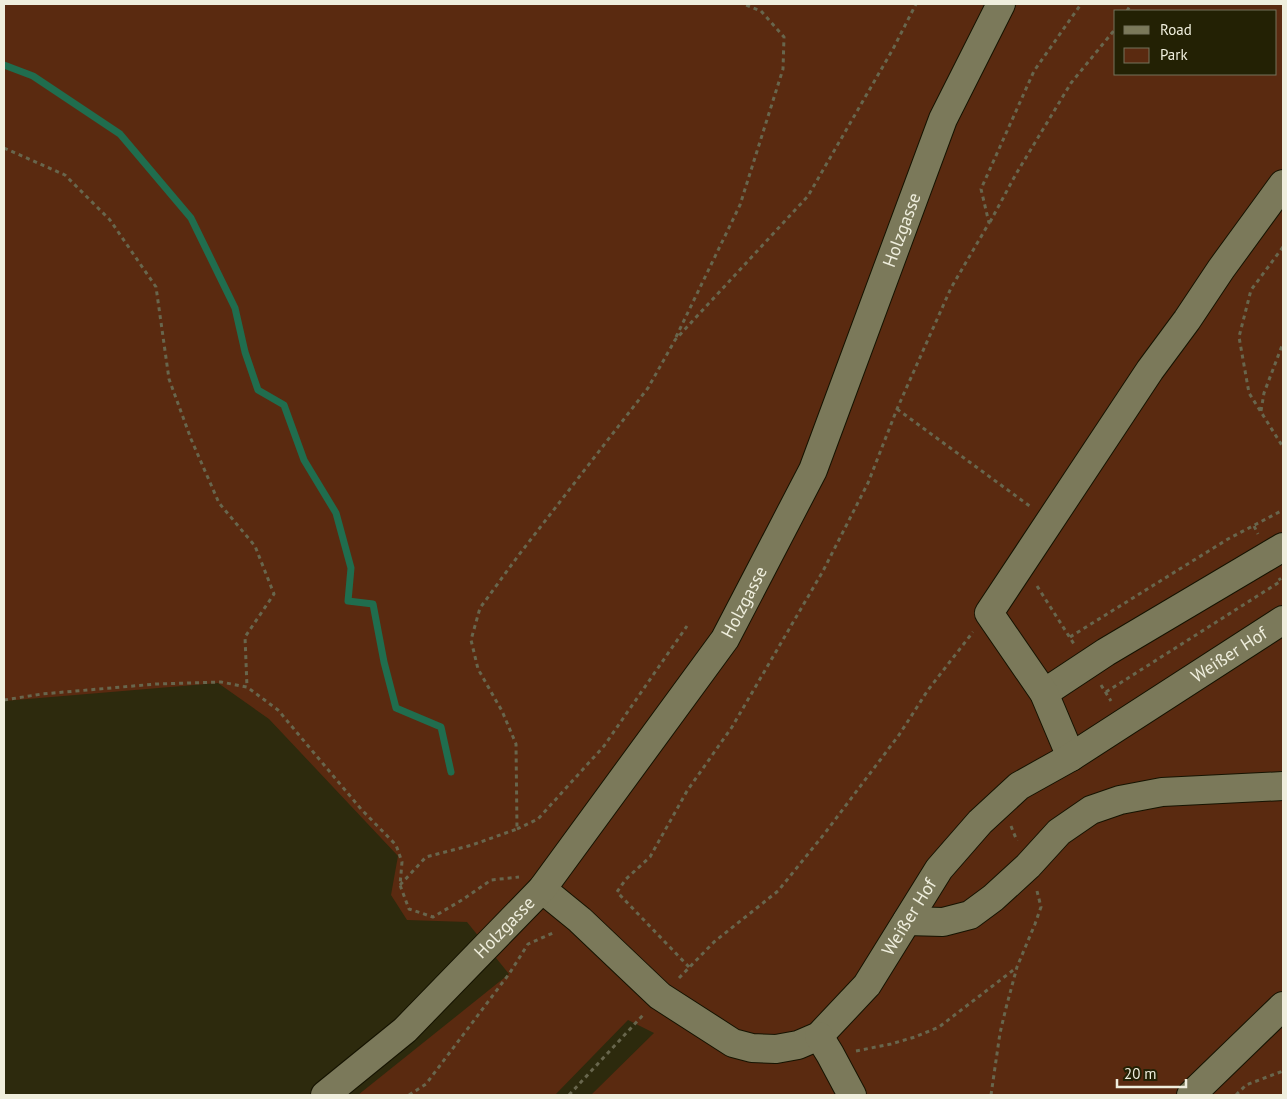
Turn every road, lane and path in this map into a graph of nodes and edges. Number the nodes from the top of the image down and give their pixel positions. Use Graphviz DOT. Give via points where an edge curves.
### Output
graph roads {
  1 [pos="744,4"];
  2 [pos="916,4"];
  3 [pos="1001,4"];
  4 [pos="1081,4"];
  5 [pos="1114,30"];
  6 [pos="4,148"];
  7 [pos="1283,184"];
  8 [pos="989,223"];
  9 [pos="1283,247"];
  10 [pos="675,340"];
  11 [pos="1283,343"];
  12 [pos="897,409"];
  13 [pos="1261,412"];
  14 [pos="1283,447"];
  15 [pos="1283,510"];
  16 [pos="1050,520"];
  17 [pos="1283,547"];
  18 [pos="989,612"];
  19 [pos="1283,620"];
  20 [pos="687,626"];
  21 [pos="1070,637"];
  22 [pos="247,686"];
  23 [pos="1044,693"];
  24 [pos="4,700"];
  25 [pos="1071,757"];
  26 [pos="1283,786"];
  27 [pos="1010,824"];
  28 [pos="517,829"];
  29 [pos="1028,866"];
  30 [pos="400,885"];
  31 [pos="542,889"];
  32 [pos="580,920"];
  33 [pos="907,921"];
  34 [pos="1017,967"];
  35 [pos="689,968"];
  36 [pos="667,989"];
  37 [pos="1283,1006"];
  38 [pos="824,1045"];
  39 [pos="1283,1071"];
  40 [pos="325,1095"];
  41 [pos="409,1095"];
  42 [pos="570,1095"];
  43 [pos="852,1095"];
  44 [pos="991,1095"];
  45 [pos="1191,1095"];
  46 [pos="1236,1095"];
  1 -- 10 [label="path" via="760,11 784,37 783,69 740,205"];
  2 -- 10 [label="path" via="808,196"];
  3 -- 31 [label="street, Holzgasse" via="943,119 813,470 725,639"];
  4 -- 8 [label="path" via="1034,71 981,189"];
  5 -- 8 [label="path" via="1071,83"];
  6 -- 22 [label="path" via="64,175 110,220 156,287 169,379 191,439 219,504 255,546 274,594 246,637"];
  7 -- 16 [label="street" via="1150,370"];
  8 -- 12 [label="path" via="951,288"];
  9 -- 13 [label="path" via="1251,290 1239,337 1249,393"];
  10 -- 28 [label="path" via="648,388 480,608 471,640 478,670 502,711 516,744"];
  11 -- 13 [label="path" via="1264,392"];
  12 -- 16 [label="path"];
  12 -- 35 [label="path" via="868,483 784,639 650,857 617,892"];
  13 -- 14 [label="path"];
  15 -- 21 [label="path" via="1228,539"];
  16 -- 18 [label="street"];
  17 -- 23 [label="street" via="1106,652"];
  18 -- 23 [label="street"];
  18 -- 35 [label="path" via="928,690 893,743 825,833 778,891 714,942"];
  19 -- 25 [label="street, Weißer Hof"];
  20 -- 28 [label="path" via="604,746 538,819"];
  22 -- 24 [label="path" via="221,682 156,684"];
  22 -- 30 [label="path" via="278,710 360,809 396,845 402,862"];
  23 -- 25 [label="street"];
  25 -- 33 [label="street, Weißer Hof" via="1019,786 980,822 939,869"];
  26 -- 29 [label="street" via="1162,792 1120,800 1091,810 1059,832"];
  27 -- 29 [label="path"];
  28 -- 30 [label="path" via="426,857"];
  29 -- 33 [label="street" via="970,915 943,922"];
  29 -- 34 [label="path" via="1036,884 1040,907"];
  30 -- 31 [label="path" via="409,909 433,917 491,880 518,877"];
  31 -- 32 [label="street, Weißer Hof"];
  31 -- 40 [label="street, Holzgasse" via="405,1030"];
  32 -- 36 [label="street, Weißer Hof"];
  32 -- 41 [label="path" via="528,944 426,1084"];
  33 -- 38 [label="street, Weißer Hof"];
  34 -- 38 [label="path" via="939,1027 915,1037 891,1044"];
  34 -- 44 [label="path" via="1000,1033"];
  35 -- 36 [label="path"];
  36 -- 38 [label="street, Weißer Hof" via="733,1043 776,1049"];
  36 -- 42 [label="path"];
  37 -- 45 [label="street"];
  38 -- 43 [label="street"];
  39 -- 46 [label="path" via="1246,1085"];
}
